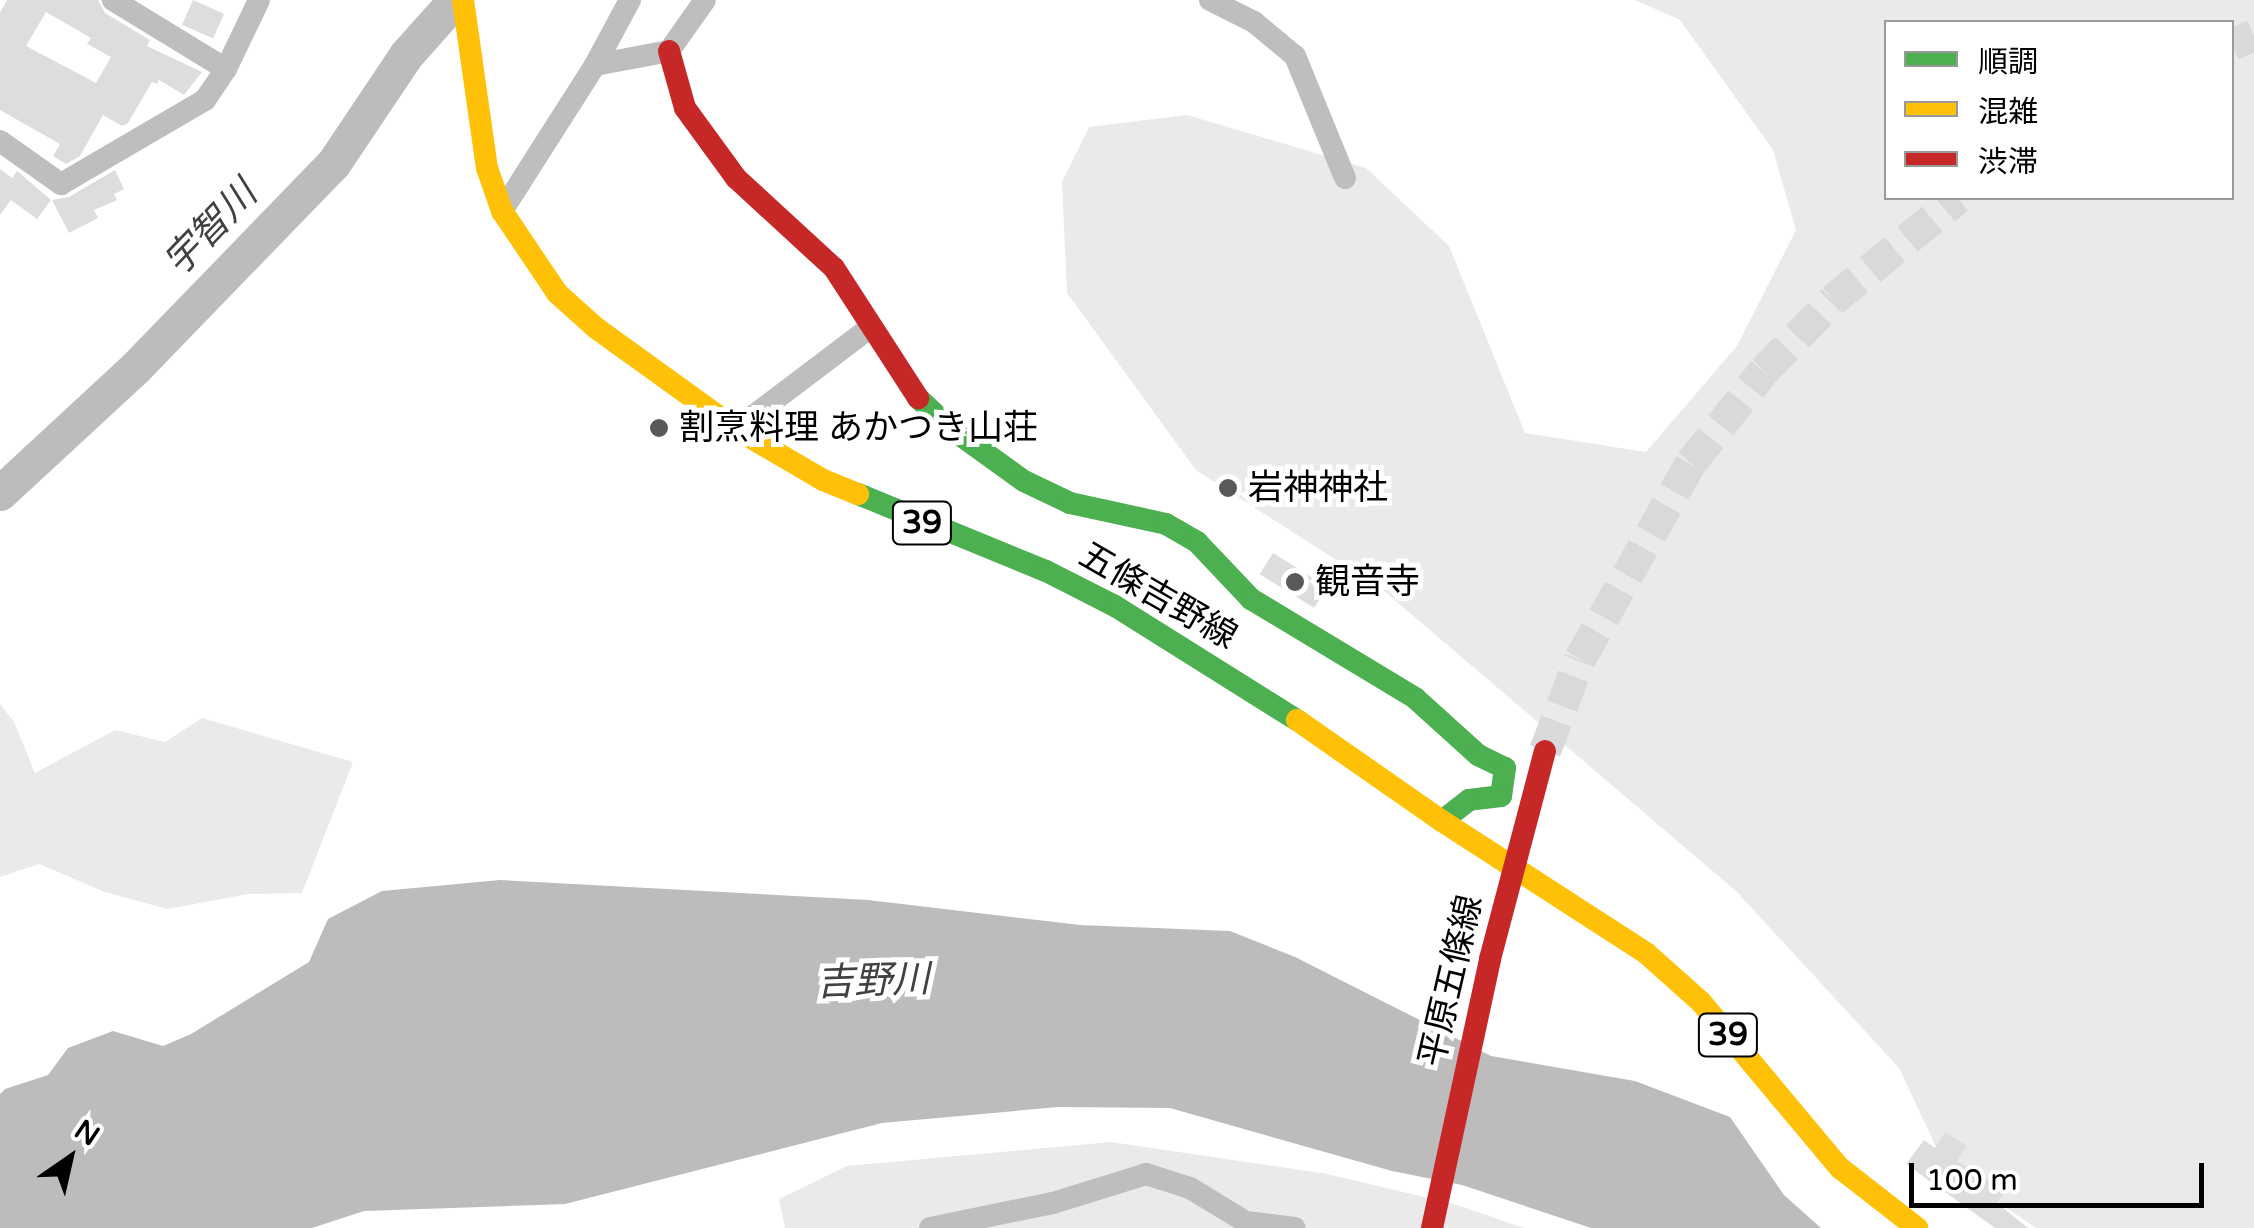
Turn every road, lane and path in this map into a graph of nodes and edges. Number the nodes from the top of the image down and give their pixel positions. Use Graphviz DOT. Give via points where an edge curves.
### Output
graph roads {
  1 [pos="113,0"];
  2 [pos="259,0"];
  3 [pos="463,0"];
  4 [pos="630,0"];
  5 [pos="705,0"];
  6 [pos="1210,0"];
  7 [pos="669,51"];
  8 [pos="595,65"];
  9 [pos="226,69"];
  10 [pos="0,141"];
  11 [pos="1345,178"];
  12 [pos="502,210"];
  13 [pos="870,326"];
  14 [pos="736,429"];
  15 [pos="1545,751"];
  16 [pos="1442,821"];
  17 [pos="1515,868"];
  18 [pos="1432,1227"];
  19 [pos="930,1228"];
  20 [pos="1295,1228"];
  21 [pos="1917,1228"];
  1 -- 9 [label="street"];
  2 -- 9 [label="street"];
  3 -- 12 [label="main road, 五條吉野線 / 39" via="487,168"];
  4 -- 8 [label="street"];
  5 -- 7 [label="street"];
  6 -- 11 [label="street" via="1254,22 1294,56"];
  7 -- 8 [label="street"];
  7 -- 13 [label="main road" via="685,108 736,178 834,268"];
  8 -- 12 [label="street"];
  9 -- 10 [label="street" via="190,112 61,184"];
  12 -- 14 [label="main road, 五條吉野線 / 39" via="558,293"];
  13 -- 14 [label="street"];
  13 -- 16 [label="main road" via="914,394 1024,481 1070,503 1166,524 1198,542 1250,600 1415,698 1478,755 1505,768 1501,796 1470,800"];
  14 -- 16 [label="main road, 五條吉野線 / 39" via="823,480 1046,571 1114,606"];
  15 -- 17 [label="main road, 平原五條線"];
  16 -- 17 [label="main road, 五條吉野線 / 39"];
  17 -- 18 [label="main road, 平原五條線"];
  17 -- 21 [label="main road, 五條吉野線 / 39" via="1646,952 1700,1002 1840,1168"];
  19 -- 20 [label="street" via="1053,1204 1146,1174 1190,1188 1246,1222"];
}
